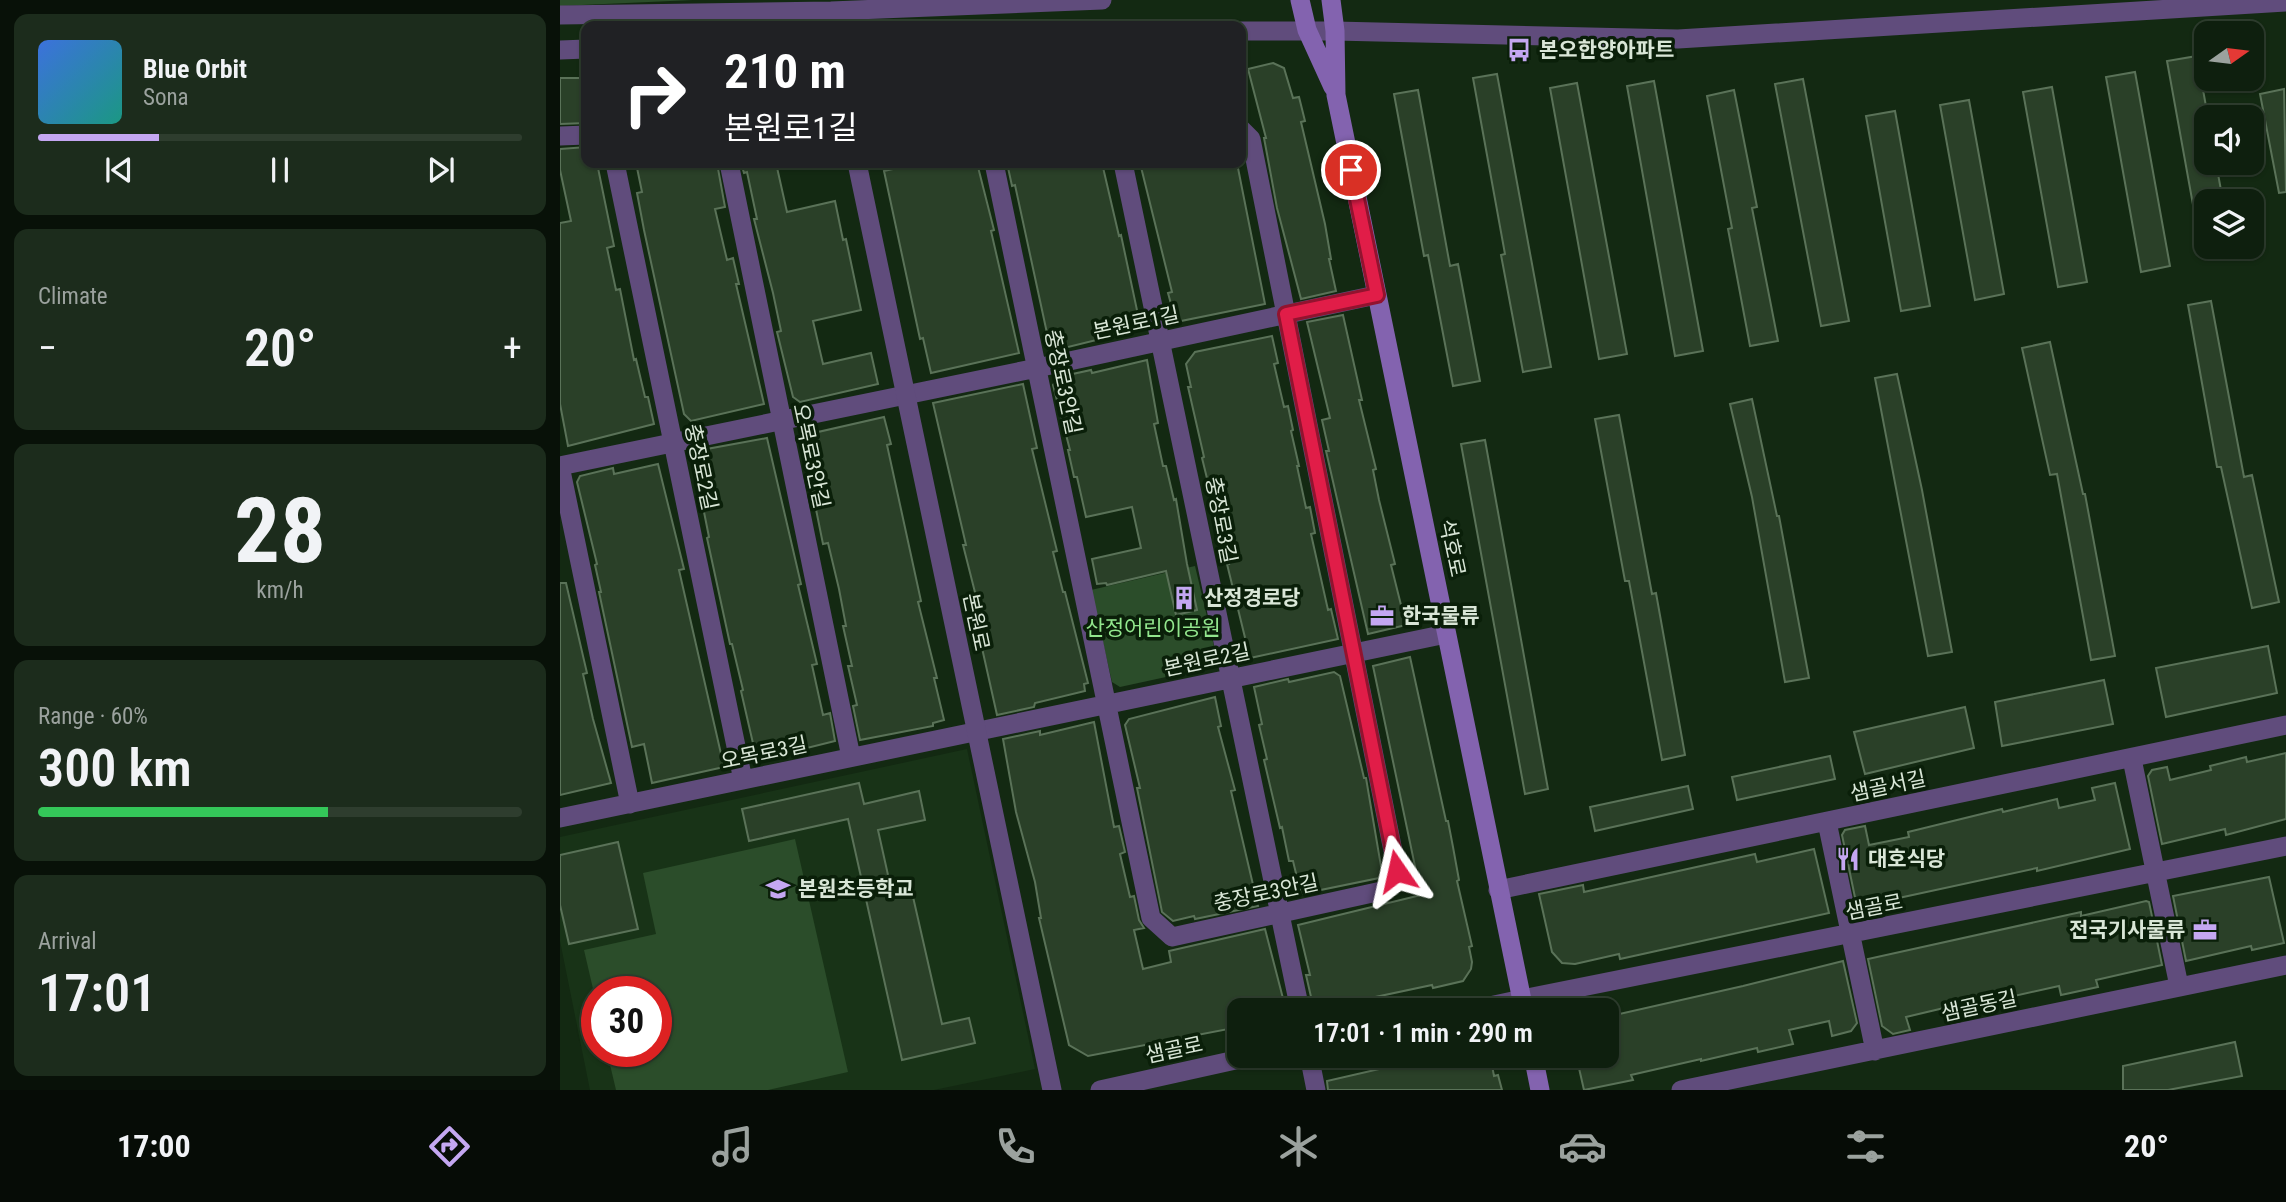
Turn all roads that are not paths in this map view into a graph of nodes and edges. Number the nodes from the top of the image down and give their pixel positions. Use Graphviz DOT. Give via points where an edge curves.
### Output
graph roads {
  1 [pos="1102,0"];
  2 [pos="1300,0"];
  3 [pos="1331,0"];
  4 [pos="2286,2"];
  5 [pos="560,15"];
  6 [pos="832,18"];
  7 [pos="1307,30"];
  8 [pos="1246,31"];
  9 [pos="1335,31"];
  10 [pos="581,49"];
  11 [pos="560,50"];
  12 [pos="1336,95"];
  13 [pos="1246,134"];
  14 [pos="581,135"];
  15 [pos="560,136"];
  16 [pos="616,168"];
  17 [pos="730,168"];
  18 [pos="858,168"];
  19 [pos="995,168"];
  20 [pos="1124,168"];
  21 [pos="1377,295"];
  22 [pos="1286,314"];
  23 [pos="1161,341"];
  24 [pos="1037,368"];
  25 [pos="905,395"];
  26 [pos="780,419"];
  27 [pos="673,443"];
  28 [pos="560,466"];
  29 [pos="1446,634"];
  30 [pos="1353,652"];
  31 [pos="1230,678"];
  32 [pos="1107,704"];
  33 [pos="2286,725"];
  34 [pos="977,731"];
  35 [pos="851,757"];
  36 [pos="2132,759"];
  37 [pos="743,780"];
  38 [pos="630,804"];
  39 [pos="560,818"];
  40 [pos="1827,822"];
  41 [pos="2286,846"];
  42 [pos="2155,874"];
  43 [pos="1498,890"];
  44 [pos="1280,913"];
  45 [pos="1849,935"];
  46 [pos="2286,965"];
  47 [pos="2179,986"];
  48 [pos="1298,998"];
  49 [pos="1522,998"];
  50 [pos="1551,998"];
  51 [pos="1875,1051"];
  52 [pos="1227,1062"];
  53 [pos="1312,1068"];
  54 [pos="1536,1068"];
  55 [pos="1052,1090"];
  56 [pos="1100,1090"];
  57 [pos="1316,1090"];
  58 [pos="1541,1090"];
  59 [pos="1681,1090"];
  1 -- 6 [label="street"];
  2 -- 7 [label="main road, 석호로"];
  3 -- 9 [label="main road, 석호로"];
  4 -- 9 [label="street" via="1678,39"];
  5 -- 6 [label="street"];
  7 -- 8 [label="street"];
  7 -- 9 [label="street"];
  7 -- 12 [label="main road, 석호로"];
  9 -- 12 [label="main road, 석호로"];
  10 -- 11 [label="street"];
  12 -- 21 [label="main road, 석호로"];
  13 -- 22 [label="street, 충장로3안길" via="1251,139"];
  14 -- 15 [label="street"];
  16 -- 27 [label="street, 충장로2길"];
  17 -- 26 [label="street, 오목로3안길"];
  18 -- 25 [label="street, 본원로"];
  19 -- 24 [label="street, 충장로3안길"];
  20 -- 23 [label="street, 충장로3길"];
  21 -- 22 [label="street, 본원로1길"];
  21 -- 29 [label="main road, 석호로"];
  22 -- 23 [label="street, 본원로1길"];
  22 -- 30 [label="street, 충장로3안길"];
  23 -- 24 [label="street, 본원로1길"];
  23 -- 31 [label="street, 충장로3길"];
  24 -- 25 [label="street, 본원로1길"];
  24 -- 32 [label="street, 충장로3안길"];
  25 -- 26 [label="street, 본원로1길"];
  25 -- 34 [label="street, 본원로"];
  26 -- 27 [label="street, 본원로1길"];
  26 -- 35 [label="street, 오목로3안길"];
  27 -- 28 [label="street, 본원로1길"];
  27 -- 37 [label="street, 충장로2길"];
  28 -- 38 [label="street"];
  29 -- 30 [label="street, 본원로2길"];
  29 -- 43 [label="main road, 석호로"];
  30 -- 31 [label="street, 본원로2길"];
  30 -- 44 [label="street, 충장로3안길" via="1397,871 1386,890"];
  31 -- 32 [label="street, 본원로2길"];
  31 -- 44 [label="street, 충장로3길"];
  32 -- 34 [label="street, 본원로2길"];
  32 -- 44 [label="street, 충장로3안길" via="1151,918 1172,937"];
  33 -- 36 [label="street, 샘골서길"];
  34 -- 35 [label="street, 오목로3길"];
  34 -- 55 [label="street, 본원로"];
  35 -- 37 [label="street, 오목로3길"];
  36 -- 40 [label="street, 샘골서길"];
  36 -- 42 [label="street"];
  37 -- 38 [label="street, 오목로3길"];
  38 -- 39 [label="street, 오목로3길"];
  40 -- 43 [label="street, 샘골서길"];
  40 -- 45 [label="street"];
  41 -- 42 [label="street, 샘골로"];
  42 -- 45 [label="street, 샘골로"];
  42 -- 47 [label="street"];
  43 -- 49 [label="main road, 석호로"];
  44 -- 48 [label="street, 충장로3길"];
  45 -- 50 [label="street, 샘골로"];
  45 -- 51 [label="street"];
  46 -- 47 [label="street, 샘골동길"];
  47 -- 51 [label="street, 샘골동길"];
  51 -- 59 [label="street, 샘골동길"];
  52 -- 56 [label="street, 샘골로"];
  53 -- 57 [label="street"];
  54 -- 58 [label="main road"];
}
